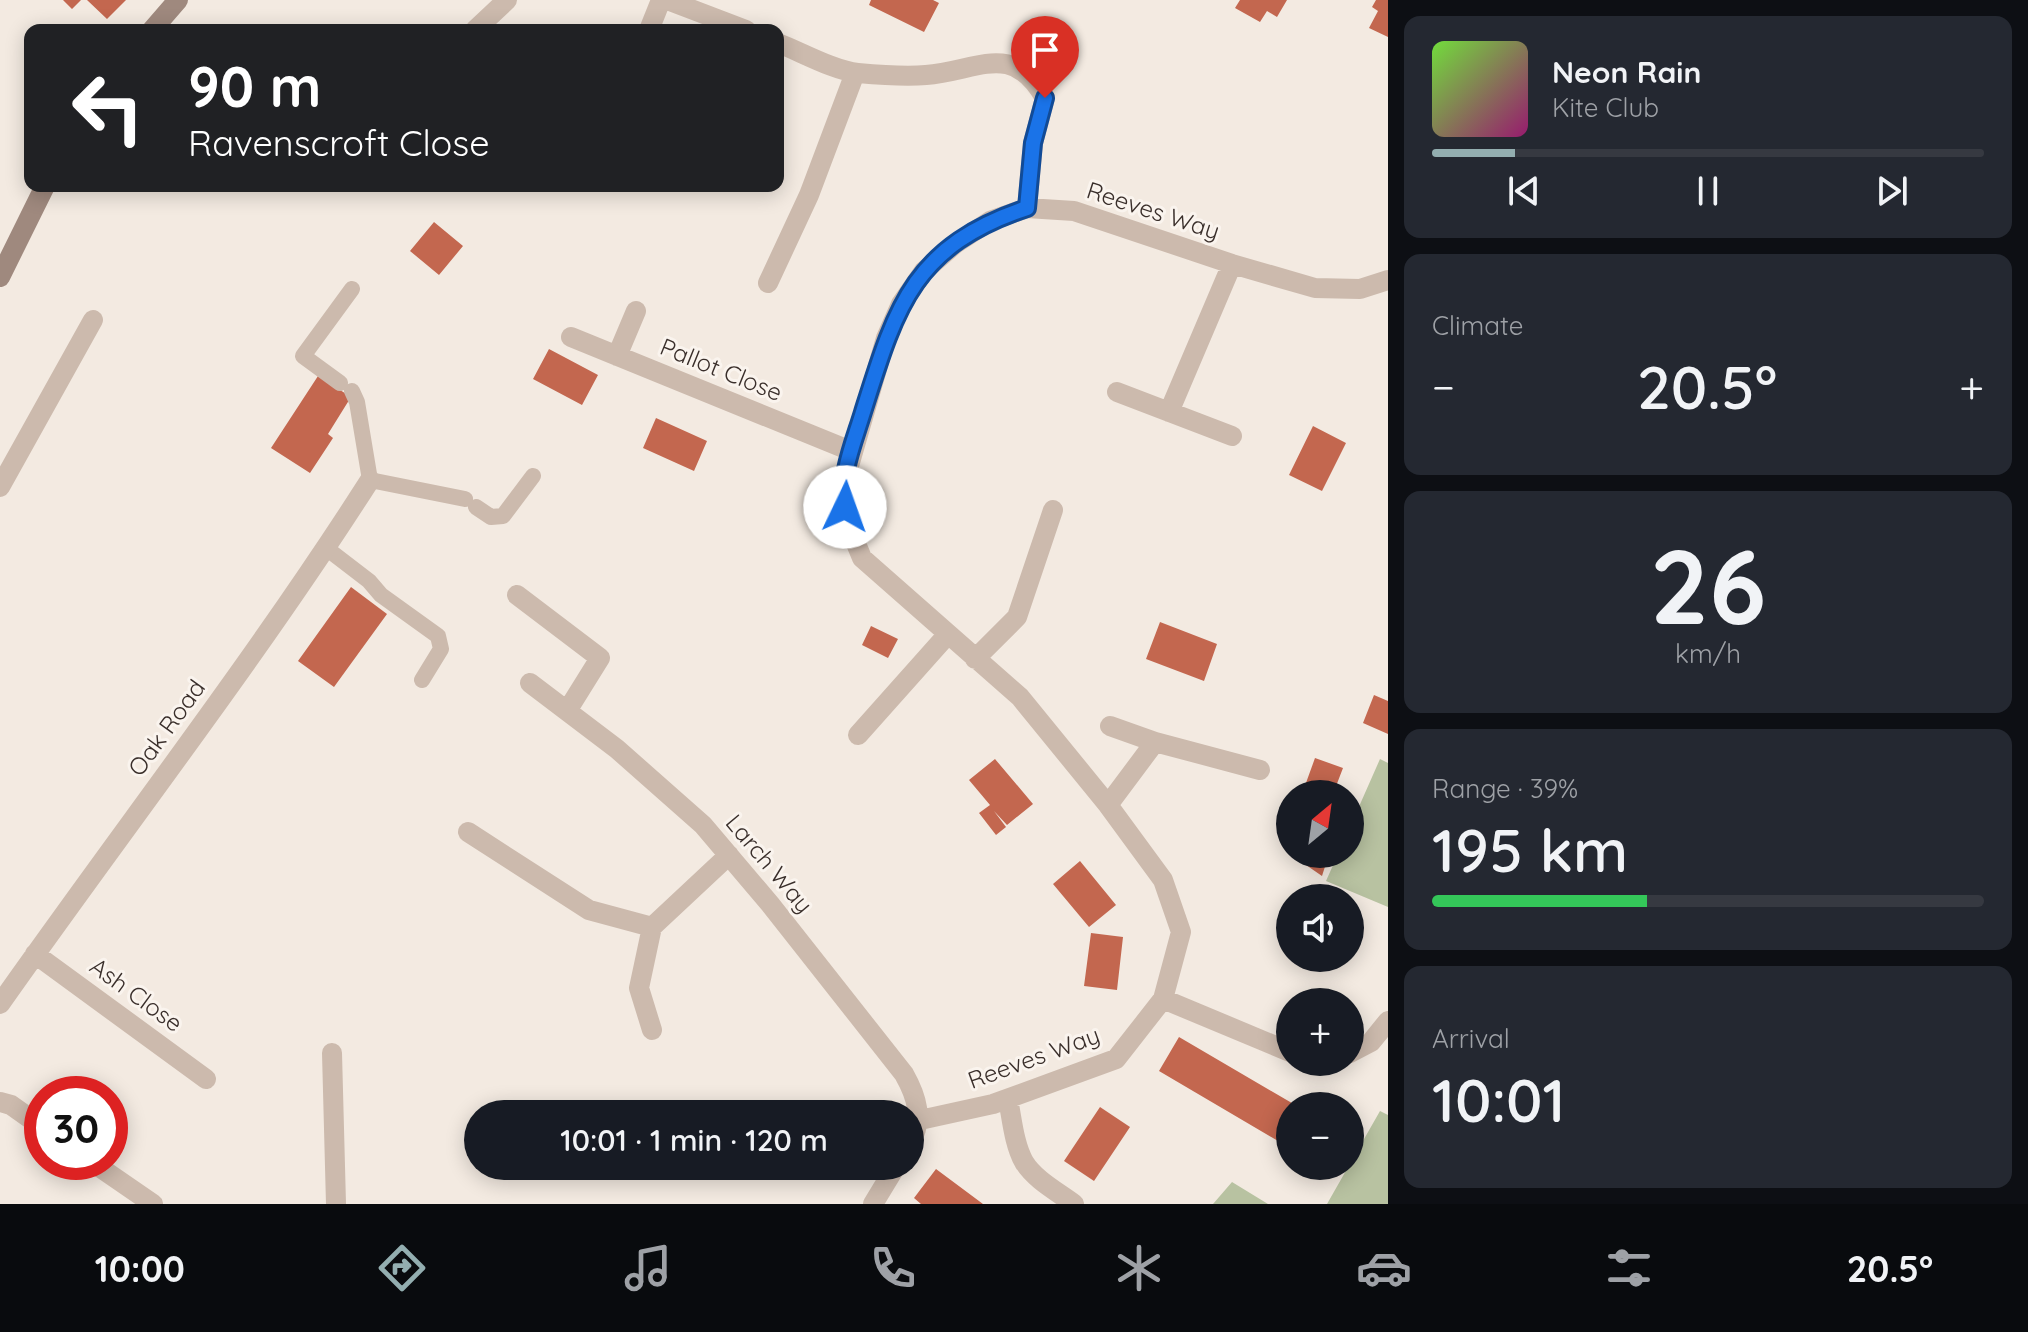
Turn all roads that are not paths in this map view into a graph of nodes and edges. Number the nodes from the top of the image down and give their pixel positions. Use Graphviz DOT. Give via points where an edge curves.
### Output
graph roads {
  1 [pos="178,0"];
  2 [pos="507,0"];
  3 [pos="661,0"];
  4 [pos="667,0"];
  5 [pos="157,24"];
  6 [pos="481,24"];
  7 [pos="651,24"];
  8 [pos="730,24"];
  9 [pos="784,45"];
  10 [pos="855,73"];
  11 [pos="42,192"];
  12 [pos="1027,208"];
  13 [pos="1232,264"];
  14 [pos="0,277"];
  15 [pos="1388,280"];
  16 [pos="768,283"];
  17 [pos="352,289"];
  18 [pos="636,311"];
  19 [pos="93,320"];
  20 [pos="571,337"];
  21 [pos="617,356"];
  22 [pos="1117,392"];
  23 [pos="1169,412"];
  24 [pos="1232,436"];
  25 [pos="9,450"];
  26 [pos="851,451"];
  27 [pos="533,476"];
  28 [pos="370,480"];
  29 [pos="0,487"];
  30 [pos="1053,510"];
  31 [pos="326,548"];
  32 [pos="517,595"];
  33 [pos="948,634"];
  34 [pos="975,659"];
  35 [pos="422,680"];
  36 [pos="530,683"];
  37 [pos="567,711"];
  38 [pos="1110,726"];
  39 [pos="858,735"];
  40 [pos="1155,742"];
  41 [pos="1260,770"];
  42 [pos="1108,805"];
  43 [pos="468,832"];
  44 [pos="729,855"];
  45 [pos="652,927"];
  46 [pos="35,954"];
  47 [pos="1163,999"];
  48 [pos="0,1004"];
  49 [pos="1388,1021"];
  50 [pos="652,1030"];
  51 [pos="1276,1046"];
  52 [pos="1364,1046"];
  53 [pos="332,1053"];
  54 [pos="206,1079"];
  55 [pos="1008,1099"];
  56 [pos="915,1100"];
  57 [pos="0,1102"];
  58 [pos="24,1114"];
  59 [pos="924,1119"];
  60 [pos="118,1180"];
  61 [pos="888,1180"];
  62 [pos="153,1204"];
  63 [pos="336,1204"];
  64 [pos="873,1204"];
  65 [pos="1074,1204"];
  1 -- 5 [label="main road"];
  2 -- 6 [label="street"];
  3 -- 7 [label="street"];
  4 -- 8 [label="street"];
  9 -- 10 [label="street"];
  10 -- 12 [label="street" via="926,75 1002,62 1023,70 1045,98 1033,143"];
  10 -- 16 [label="street" via="809,195"];
  11 -- 14 [label="main road"];
  12 -- 13 [label="street, Reeves Way" via="1074,211"];
  12 -- 26 [label="street, Reeves Way" via="990,221 924,271 886,338"];
  13 -- 15 [label="street, Reeves Way" via="1315,288 1360,289"];
  13 -- 23 [label="street, Reeves Way"];
  17 -- 28 [label="lane" via="303,356 346,387 357,402"];
  18 -- 21 [label="street"];
  19 -- 25 [label="street"];
  20 -- 21 [label="street, Pallot Close"];
  21 -- 26 [label="street, Pallot Close"];
  22 -- 23 [label="street"];
  23 -- 24 [label="street"];
  25 -- 29 [label="street"];
  26 -- 33 [label="street, Reeves Way" via="842,490 862,558"];
  27 -- 28 [label="lane" via="503,516 491,517 471,503"];
  28 -- 31 [label="street, Oak Road"];
  30 -- 34 [label="street" via="1017,617"];
  31 -- 35 [label="lane" via="438,636 441,649"];
  31 -- 46 [label="street, Oak Road"];
  32 -- 37 [label="street" via="600,658"];
  33 -- 34 [label="street, Reeves Way"];
  33 -- 39 [label="street"];
  34 -- 42 [label="street, Reeves Way" via="1020,697"];
  36 -- 37 [label="street, Larch Way"];
  37 -- 44 [label="street, Larch Way" via="703,825"];
  38 -- 40 [label="street"];
  40 -- 41 [label="street"];
  40 -- 42 [label="street"];
  42 -- 47 [label="street, Reeves Way" via="1163,880 1181,932"];
  43 -- 45 [label="street" via="589,910"];
  44 -- 45 [label="street"];
  44 -- 56 [label="street, Larch Way" via="895,1059"];
  45 -- 50 [label="street" via="639,988"];
  46 -- 48 [label="street, Oak Road"];
  46 -- 54 [label="street, Ash Close"];
  47 -- 51 [label="street"];
  47 -- 55 [label="street, Reeves Way" via="1116,1059"];
  49 -- 52 [label="street"];
  53 -- 63 [label="street"];
  55 -- 59 [label="street, Reeves Way"];
  55 -- 65 [label="street" via="1025,1163"];
  57 -- 58 [label="street"];
  60 -- 62 [label="street"];
  61 -- 64 [label="street"];
}
